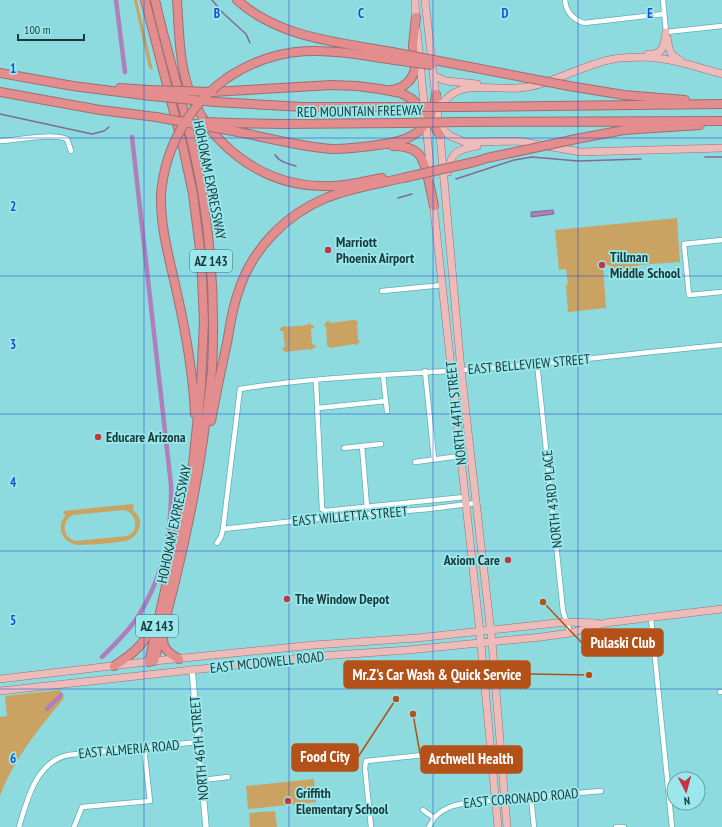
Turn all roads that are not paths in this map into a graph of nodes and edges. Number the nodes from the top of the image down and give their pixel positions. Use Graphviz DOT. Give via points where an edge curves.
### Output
graph roads {
  1 [pos="145,0"];
  2 [pos="155,0"];
  3 [pos="177,0"];
  4 [pos="236,0"];
  5 [pos="415,0"];
  6 [pos="425,0"];
  7 [pos="565,0"];
  8 [pos="663,0"];
  9 [pos="664,14"];
  10 [pos="416,17"];
  11 [pos="722,26"];
  12 [pos="666,32"];
  13 [pos="393,56"];
  14 [pos="615,59"];
  15 [pos="693,66"];
  16 [pos="0,73"];
  17 [pos="722,74"];
  18 [pos="434,76"];
  19 [pos="380,89"];
  20 [pos="511,89"];
  21 [pos="0,92"];
  22 [pos="150,93"];
  23 [pos="436,94"];
  24 [pos="722,102"];
  25 [pos="430,116"];
  26 [pos="722,122"];
  27 [pos="439,124"];
  28 [pos="232,127"];
  29 [pos="440,135"];
  30 [pos="0,141"];
  31 [pos="503,141"];
  32 [pos="368,147"];
  33 [pos="722,148"];
  34 [pos="71,150"];
  35 [pos="402,176"];
  36 [pos="446,200"];
  37 [pos="434,206"];
  38 [pos="722,240"];
  39 [pos="452,273"];
  40 [pos="443,285"];
  41 [pos="382,291"];
  42 [pos="722,292"];
  43 [pos="458,330"];
  44 [pos="722,345"];
  45 [pos="537,363"];
  46 [pos="452,370"];
  47 [pos="461,370"];
  48 [pos="425,371"];
  49 [pos="383,375"];
  50 [pos="316,381"];
  51 [pos="386,401"];
  52 [pos="318,408"];
  53 [pos="386,411"];
  54 [pos="380,444"];
  55 [pos="362,446"];
  56 [pos="344,448"];
  57 [pos="460,456"];
  58 [pos="434,459"];
  59 [pos="415,462"];
  60 [pos="186,497"];
  61 [pos="465,501"];
  62 [pos="476,503"];
  63 [pos="367,507"];
  64 [pos="188,527"];
  65 [pos="223,529"];
  66 [pos="217,542"];
  67 [pos="164,590"];
  68 [pos="722,609"];
  69 [pos="651,618"];
  70 [pos="566,622"];
  71 [pos="605,623"];
  72 [pos="164,628"];
  73 [pos="491,630"];
  74 [pos="480,632"];
  75 [pos="570,633"];
  76 [pos="346,642"];
  77 [pos="359,642"];
  78 [pos="492,642"];
  79 [pos="480,643"];
  80 [pos="268,650"];
  81 [pos="361,653"];
  82 [pos="225,654"];
  83 [pos="347,654"];
  84 [pos="216,655"];
  85 [pos="179,659"];
  86 [pos="151,661"];
  87 [pos="277,661"];
  88 [pos="114,666"];
  89 [pos="227,666"];
  90 [pos="192,669"];
  91 [pos="151,674"];
  92 [pos="36,676"];
  93 [pos="0,679"];
  94 [pos="37,687"];
  95 [pos="0,691"];
  96 [pos="198,742"];
  97 [pos="500,747"];
  98 [pos="144,748"];
  99 [pos="490,748"];
  100 [pos="228,777"];
  101 [pos="203,780"];
  102 [pos="601,791"];
  103 [pos="531,797"];
  104 [pos="504,799"];
  105 [pos="495,800"];
  106 [pos="422,810"];
  107 [pos="434,818"];
  108 [pos="19,827"];
  109 [pos="74,827"];
  110 [pos="206,827"];
  111 [pos="371,827"];
  112 [pos="429,827"];
  113 [pos="498,827"];
  114 [pos="507,827"];
  115 [pos="534,827"];
  116 [pos="616,827"];
  117 [pos="624,827"];
  118 [pos="672,827"];
  1 -- 60 [label="highway, HOHOKAM EXPRESSWAY / AZ 143" via="186,163 198,225 204,321 202,378 194,454"];
  2 -- 64 [label="highway, HOHOKAM EXPRESSWAY / AZ 143" via="198,172 207,225 212,280 213,340 210,386"];
  3 -- 35 [label="highway" via="183,66 192,97 212,131 240,158 277,178 316,186 344,185"];
  4 -- 13 [label="highway" via="259,17 289,31"];
  5 -- 10 [label="main road"];
  6 -- 18 [label="main road"];
  7 -- 9 [label="street" via="569,14 584,23"];
  8 -- 9 [label="street"];
  9 -- 12 [label="street"];
  10 -- 19 [label="highway" via="413,46 415,66 412,76 401,87"];
  10 -- 25 [label="main road, NORTH 44TH STREET" via="423,97"];
  11 -- 12 [label="street"];
  12 -- 14 [label="main road" via="663,46 658,53 634,54"];
  12 -- 15 [label="main road" via="671,54"];
  13 -- 24 [label="highway, bridge" via="638,96"];
  13 -- 60 [label="highway, bridge" via="300,51 262,59 227,78 211,91 181,128 171,149 161,194 162,225 185,333 193,387 194,422"];
  14 -- 15 [label="main road" via="658,58"];
  14 -- 20 [label="main road" via="540,84"];
  15 -- 17 [label="main road"];
  16 -- 22 [label="highway" via="88,88 132,88"];
  18 -- 20 [label="main road" via="446,81"];
  18 -- 23 [label="main road"];
  19 -- 22 [label="highway, bridge" via="332,85"];
  19 -- 25 [label="highway" via="409,97"];
  20 -- 25 [label="main road" via="461,90 447,98"];
  21 -- 28 [label="highway, bridge" via="100,110"];
  22 -- 24 [label="highway, RED MOUNTAIN FREEWAY, bridge" via="215,102 309,107"];
  23 -- 25 [label="highway"];
  25 -- 27 [label="main road, NORTH 44TH STREET"];
  25 -- 29 [label="highway"];
  25 -- 32 [label="highway" via="414,135 406,139"];
  25 -- 37 [label="main road, NORTH 44TH STREET" via="427,138"];
  26 -- 28 [label="highway, RED MOUNTAIN FREEWAY, bridge" via="461,122"];
  26 -- 35 [label="highway, bridge" via="631,129"];
  27 -- 29 [label="main road, NORTH 44TH STREET"];
  27 -- 31 [label="main road" via="450,136 461,141"];
  28 -- 32 [label="highway" via="321,148"];
  29 -- 36 [label="main road, NORTH 44TH STREET"];
  30 -- 34 [label="street" via="62,137 67,139"];
  31 -- 33 [label="main road" via="589,152"];
  31 -- 36 [label="main road" via="468,147 455,154 450,163"];
  32 -- 37 [label="highway" via="402,146 418,153 425,166"];
  35 -- 64 [label="highway" via="339,193 308,206 278,229 252,261 235,301 197,497"];
  36 -- 39 [label="main road, NORTH 44TH STREET"];
  37 -- 40 [label="main road, NORTH 44TH STREET"];
  38 -- 42 [label="street" via="684,244 689,295"];
  39 -- 40 [label="main road"];
  39 -- 43 [label="main road, NORTH 44TH STREET"];
  40 -- 41 [label="street"];
  40 -- 43 [label="main road" via="449,291"];
  40 -- 46 [label="main road, NORTH 44TH STREET"];
  43 -- 47 [label="main road, NORTH 44TH STREET"];
  44 -- 45 [label="street, EAST BELLEVIEW STREET"];
  45 -- 47 [label="street, EAST BELLEVIEW STREET"];
  45 -- 70 [label="street, NORTH 43RD PLACE"];
  46 -- 47 [label="street, EAST BELLEVIEW STREET"];
  46 -- 48 [label="street, EAST BELLEVIEW STREET"];
  46 -- 57 [label="main road, NORTH 44TH STREET"];
  47 -- 62 [label="main road, NORTH 44TH STREET"];
  48 -- 49 [label="street, EAST BELLEVIEW STREET"];
  48 -- 58 [label="street"];
  49 -- 50 [label="street, EAST BELLEVIEW STREET"];
  49 -- 51 [label="street"];
  50 -- 52 [label="street"];
  50 -- 65 [label="street, EAST BELLEVIEW STREET" via="240,390"];
  51 -- 52 [label="street"];
  51 -- 53 [label="street"];
  52 -- 63 [label="street" via="322,509 326,511"];
  54 -- 55 [label="street"];
  55 -- 56 [label="street"];
  55 -- 63 [label="street"];
  57 -- 58 [label="street"];
  57 -- 61 [label="main road, NORTH 44TH STREET"];
  58 -- 59 [label="street"];
  60 -- 67 [label="highway, HOHOKAM EXPRESSWAY / AZ 143"];
  61 -- 62 [label="street, EAST WILLETTA STREET"];
  61 -- 63 [label="street"];
  61 -- 65 [label="street, EAST WILLETTA STREET"];
  61 -- 74 [label="main road, NORTH 44TH STREET"];
  62 -- 73 [label="main road, NORTH 44TH STREET"];
  64 -- 72 [label="highway, HOHOKAM EXPRESSWAY / AZ 143"];
  65 -- 66 [label="street"];
  67 -- 86 [label="highway, HOHOKAM EXPRESSWAY / AZ 143"];
  67 -- 88 [label="highway" via="144,641 134,652"];
  68 -- 69 [label="main road, EAST MCDOWELL ROAD"];
  69 -- 71 [label="main road, EAST MCDOWELL ROAD"];
  69 -- 118 [label="street"];
  70 -- 71 [label="main road, EAST MCDOWELL ROAD"];
  70 -- 73 [label="main road, EAST MCDOWELL ROAD"];
  70 -- 75 [label="street, NORTH 43RD PLACE"];
  71 -- 75 [label="main road, EAST MCDOWELL ROAD"];
  72 -- 85 [label="highway" via="165,649"];
  72 -- 86 [label="highway, HOHOKAM EXPRESSWAY / AZ 143"];
  73 -- 74 [label="main road, EAST MCDOWELL ROAD"];
  73 -- 78 [label="main road, NORTH 44TH STREET"];
  74 -- 77 [label="main road, EAST MCDOWELL ROAD"];
  74 -- 79 [label="main road, NORTH 44TH STREET"];
  75 -- 78 [label="main road, EAST MCDOWELL ROAD"];
  76 -- 77 [label="main road, EAST MCDOWELL ROAD"];
  76 -- 80 [label="main road, EAST MCDOWELL ROAD"];
  76 -- 83 [label="main road"];
  77 -- 81 [label="main road"];
  78 -- 79 [label="main road, EAST MCDOWELL ROAD"];
  78 -- 97 [label="main road, NORTH 44TH STREET"];
  79 -- 81 [label="main road, EAST MCDOWELL ROAD"];
  79 -- 99 [label="main road, NORTH 44TH STREET"];
  80 -- 82 [label="main road, EAST MCDOWELL ROAD"];
  80 -- 87 [label="main road"];
  81 -- 83 [label="main road, EAST MCDOWELL ROAD"];
  82 -- 84 [label="main road, EAST MCDOWELL ROAD"];
  82 -- 89 [label="main road"];
  83 -- 87 [label="main road, EAST MCDOWELL ROAD"];
  84 -- 85 [label="main road, EAST MCDOWELL ROAD"];
  84 -- 90 [label="main road" via="197,662"];
  85 -- 86 [label="main road, EAST MCDOWELL ROAD"];
  86 -- 88 [label="main road, EAST MCDOWELL ROAD"];
  86 -- 91 [label="main road, HOHOKAM EXPRESSWAY / AZ 143"];
  87 -- 89 [label="main road, EAST MCDOWELL ROAD"];
  88 -- 92 [label="main road, EAST MCDOWELL ROAD"];
  89 -- 90 [label="main road, EAST MCDOWELL ROAD"];
  90 -- 91 [label="main road, EAST MCDOWELL ROAD"];
  90 -- 96 [label="street, NORTH 46TH STREET"];
  91 -- 94 [label="main road, EAST MCDOWELL ROAD"];
  92 -- 93 [label="main road, EAST MCDOWELL ROAD"];
  92 -- 94 [label="main road"];
  94 -- 95 [label="main road, EAST MCDOWELL ROAD"];
  96 -- 98 [label="street, EAST ALMERIA ROAD"];
  96 -- 101 [label="street, NORTH 46TH STREET"];
  97 -- 99 [label="street"];
  97 -- 104 [label="main road, NORTH 44TH STREET"];
  98 -- 108 [label="street, EAST ALMERIA ROAD" via="59,757 40,773 26,802"];
  98 -- 109 [label="street" via="150,801 82,807"];
  99 -- 105 [label="main road, NORTH 44TH STREET"];
  99 -- 111 [label="street" via="366,761"];
  100 -- 101 [label="street"];
  101 -- 110 [label="street, NORTH 46TH STREET"];
  102 -- 103 [label="street, EAST CORONADO ROAD"];
  103 -- 104 [label="street, EAST CORONADO ROAD"];
  103 -- 115 [label="street"];
  104 -- 105 [label="street, EAST CORONADO ROAD"];
  104 -- 114 [label="main road, NORTH 44TH STREET"];
  105 -- 107 [label="street, EAST CORONADO ROAD" via="454,805"];
  105 -- 113 [label="main road, NORTH 44TH STREET"];
  106 -- 107 [label="street"];
  107 -- 112 [label="street"];
  116 -- 117 [label="street"];
}
